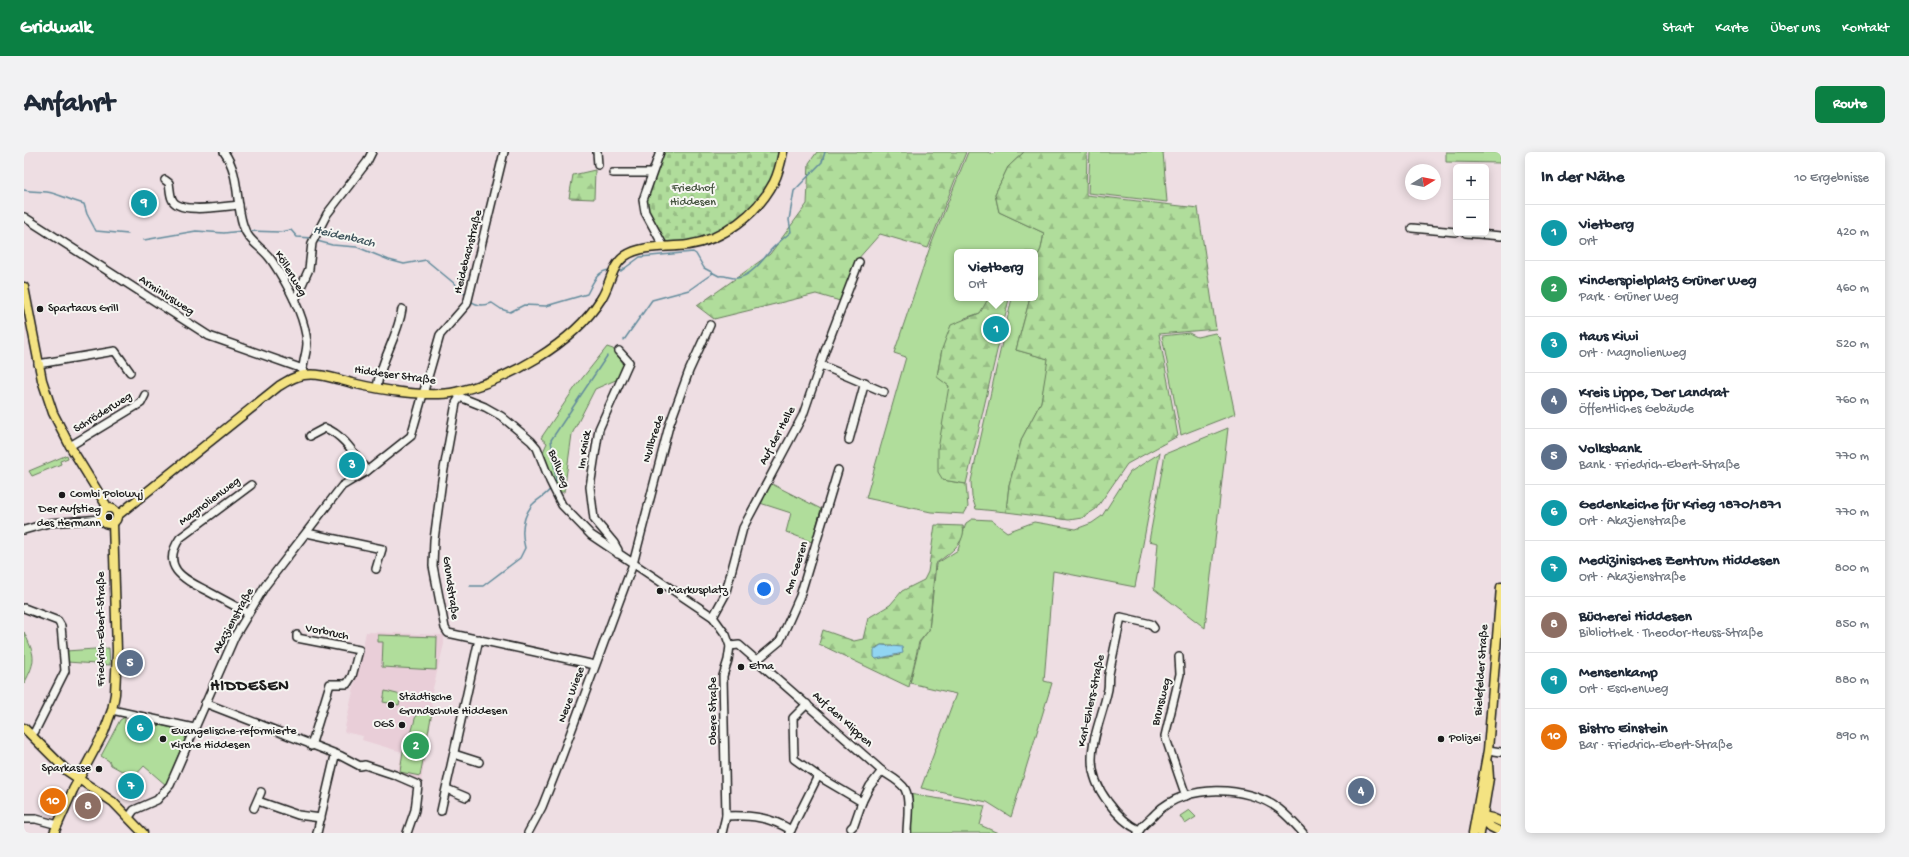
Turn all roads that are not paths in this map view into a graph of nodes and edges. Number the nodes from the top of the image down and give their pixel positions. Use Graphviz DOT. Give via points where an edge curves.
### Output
graph roads {
  1 [pos="224,152"];
  2 [pos="372,152"];
  3 [pos="504,152"];
  4 [pos="597,152"];
  5 [pos="660,152"];
  6 [pos="783,152"];
  7 [pos="598,165"];
  8 [pos="613,173"];
  9 [pos="652,173"];
  10 [pos="165,180"];
  11 [pos="239,205"];
  12 [pos="24,218"];
  13 [pos="1412,228"];
  14 [pos="1453,232"];
  15 [pos="1489,235"];
  16 [pos="1501,236"];
  17 [pos="664,247"];
  18 [pos="859,262"];
  19 [pos="24,287"];
  20 [pos="294,298"];
  21 [pos="26,304"];
  22 [pos="402,309"];
  23 [pos="710,325"];
  24 [pos="619,351"];
  25 [pos="38,364"];
  26 [pos="821,365"];
  27 [pos="130,372"];
  28 [pos="303,372"];
  29 [pos="865,382"];
  30 [pos="377,388"];
  31 [pos="884,392"];
  32 [pos="423,393"];
  33 [pos="458,394"];
  34 [pos="145,395"];
  35 [pos="310,436"];
  36 [pos="849,440"];
  37 [pos="70,446"];
  38 [pos="838,470"];
  39 [pos="367,471"];
  40 [pos="252,485"];
  41 [pos="109,516"];
  42 [pos="24,530"];
  43 [pos="307,533"];
  44 [pos="618,554"];
  45 [pos="633,564"];
  46 [pos="376,569"];
  47 [pos="1501,588"];
  48 [pos="24,608"];
  49 [pos="248,613"];
  50 [pos="714,617"];
  51 [pos="1154,628"];
  52 [pos="297,635"];
  53 [pos="479,639"];
  54 [pos="730,646"];
  55 [pos="1179,657"];
  56 [pos="756,661"];
  57 [pos="595,665"];
  58 [pos="205,704"];
  59 [pos="807,704"];
  60 [pos="112,710"];
  61 [pos="24,728"];
  62 [pos="194,728"];
  63 [pos="31,735"];
  64 [pos="310,746"];
  65 [pos="1488,752"];
  66 [pos="1501,752"];
  67 [pos="454,754"];
  68 [pos="335,756"];
  69 [pos="479,762"];
  70 [pos="882,771"];
  71 [pos="818,776"];
  72 [pos="78,780"];
  73 [pos="447,789"];
  74 [pos="261,792"];
  75 [pos="1186,796"];
  76 [pos="466,797"];
  77 [pos="258,801"];
  78 [pos="862,802"];
  79 [pos="254,808"];
  80 [pos="441,811"];
  81 [pos="726,816"];
  82 [pos="129,817"];
  83 [pos="1481,817"];
  84 [pos="321,818"];
  85 [pos="24,819"];
  86 [pos="1501,822"];
  87 [pos="58,825"];
  88 [pos="851,828"];
  89 [pos="790,831"];
  90 [pos="1139,832"];
  91 [pos="1501,832"];
  92 [pos="54,833"];
  93 [pos="143,833"];
  94 [pos="318,833"];
  95 [pos="407,833"];
  96 [pos="528,833"];
  97 [pos="722,833"];
  98 [pos="907,833"];
  99 [pos="1303,833"];
  100 [pos="1473,833"];
  101 [pos="1480,833"];
  1 -- 11 [label="street, Köllerweg" via="234,171"];
  2 -- 20 [label="street" via="327,214 314,240 309,269"];
  3 -- 32 [label="street, Heidebachstraße" via="468,304 440,335"];
  4 -- 7 [label="street"];
  5 -- 9 [label="street"];
  6 -- 17 [label="main road, Hiddeser Straße" via="778,174 767,194 760,204 735,225 713,239"];
  8 -- 9 [label="street"];
  9 -- 17 [label="street" via="643,200 645,212"];
  10 -- 11 [label="street" via="169,184 172,200 178,207 192,209"];
  11 -- 20 [label="street, Köllerweg" via="243,226 250,239 269,257"];
  12 -- 28 [label="street, Arminiusweg" via="209,336"];
  13 -- 14 [label="street"];
  15 -- 16 [label="street"];
  17 -- 33 [label="main road, Hiddeser Straße" via="631,253 620,260 602,298 583,322 545,353 494,380"];
  18 -- 26 [label="street, Auf der Helle"];
  19 -- 21 [label="main road"];
  20 -- 28 [label="street, Köllerweg" via="307,344"];
  21 -- 25 [label="main road"];
  22 -- 30 [label="street" via="399,326 382,364"];
  23 -- 45 [label="street, Nullbrede" via="689,371 669,426"];
  24 -- 44 [label="street, Im Knick" via="629,362 599,429 590,488 594,519 614,543"];
  25 -- 27 [label="street" via="115,351"];
  25 -- 37 [label="main road" via="53,413"];
  26 -- 29 [label="street"];
  26 -- 50 [label="street, Auf der Helle" via="803,415 743,528 725,595"];
  28 -- 30 [label="main road, Hiddeser Straße"];
  28 -- 41 [label="main road, Hiddeser Straße" via="279,386 135,500"];
  29 -- 31 [label="street"];
  29 -- 36 [label="street"];
  30 -- 32 [label="main road, Hiddeser Straße"];
  32 -- 33 [label="main road, Hiddeser Straße"];
  32 -- 39 [label="street, Akazienstraße" via="411,436"];
  33 -- 44 [label="street, Bollweg" via="501,416 531,441 537,448 564,508 591,535"];
  33 -- 53 [label="street, Grundstraße" via="442,480 433,566 445,628 448,632"];
  34 -- 37 [label="street, Schröderweg" via="140,403"];
  35 -- 39 [label="street" via="325,428 334,431"];
  37 -- 41 [label="main road"];
  38 -- 56 [label="street, Am Geeren" via="800,596 780,641"];
  39 -- 43 [label="street, Akazienstraße" via="342,486"];
  40 -- 49 [label="street, Magnolienweg" via="180,538 174,547 173,555 174,566 182,578"];
  41 -- 42 [label="street" via="49,523"];
  41 -- 60 [label="main road, Friedrich-Ebert-Straße" via="114,556 117,662"];
  43 -- 46 [label="street" via="382,549"];
  43 -- 49 [label="street, Akazienstraße" via="265,586"];
  44 -- 45 [label="street, Bollweg"];
  45 -- 50 [label="street"];
  45 -- 57 [label="street, Neue Wiese"];
  47 -- 65 [label="main road, Bielefelder Straße"];
  48 -- 63 [label="street" via="58,621 61,626 66,667 60,684"];
  49 -- 58 [label="street, Akazienstraße"];
  50 -- 54 [label="street"];
  51 -- 90 [label="street, Karl-Ehlers-Straße" via="1151,624 1121,618 1108,676 1108,688 1091,749 1093,775 1101,793 1114,810"];
  52 -- 64 [label="street, Vorbruch" via="297,638 359,650 352,676 347,684 330,684"];
  53 -- 57 [label="street, Grundstraße"];
  53 -- 67 [label="street"];
  54 -- 56 [label="street, Auf den Klippen" via="739,645"];
  54 -- 81 [label="street, Obere Straße" via="723,676"];
  55 -- 75 [label="street, Brunsweg" via="1180,674 1165,736"];
  56 -- 59 [label="street, Auf den Klippen"];
  57 -- 96 [label="street, Neue Wiese" via="542,807"];
  58 -- 62 [label="street, Akazienstraße"];
  58 -- 64 [label="street"];
  59 -- 70 [label="street, Auf den Klippen"];
  59 -- 71 [label="street" via="793,718 794,759"];
  60 -- 62 [label="street"];
  60 -- 72 [label="main road, Friedrich-Ebert-Straße" via="101,738"];
  61 -- 63 [label="main road"];
  62 -- 82 [label="street, Akazienstraße" via="174,776 163,794 157,800 134,810"];
  63 -- 72 [label="main road"];
  64 -- 68 [label="street"];
  65 -- 66 [label="street"];
  65 -- 83 [label="main road, Bielefelder Straße"];
  67 -- 69 [label="street"];
  67 -- 73 [label="street"];
  68 -- 84 [label="street"];
  68 -- 95 [label="street" via="418,785 415,810"];
  70 -- 78 [label="street"];
  70 -- 98 [label="street, Auf den Klippen" via="905,789"];
  71 -- 78 [label="street"];
  71 -- 89 [label="street"];
  72 -- 82 [label="main road" via="113,802"];
  72 -- 87 [label="main road, Friedrich-Ebert-Straße"];
  73 -- 76 [label="street"];
  73 -- 80 [label="street"];
  74 -- 77 [label="street"];
  75 -- 90 [label="street" via="1162,807"];
  75 -- 99 [label="street" via="1227,791 1248,795 1279,809"];
  77 -- 79 [label="street"];
  77 -- 84 [label="street" via="298,815"];
  78 -- 88 [label="street"];
  81 -- 89 [label="street" via="766,818 778,822"];
  81 -- 97 [label="street, Obere Straße"];
  82 -- 93 [label="main road"];
  83 -- 86 [label="main road"];
  83 -- 91 [label="main road"];
  83 -- 100 [label="main road, Bielefelder Straße"];
  83 -- 101 [label="main road, Bielefelder Straße"];
  84 -- 94 [label="street"];
  85 -- 87 [label="street" via="36,819"];
  87 -- 92 [label="main road, Friedrich-Ebert-Straße"];
}
